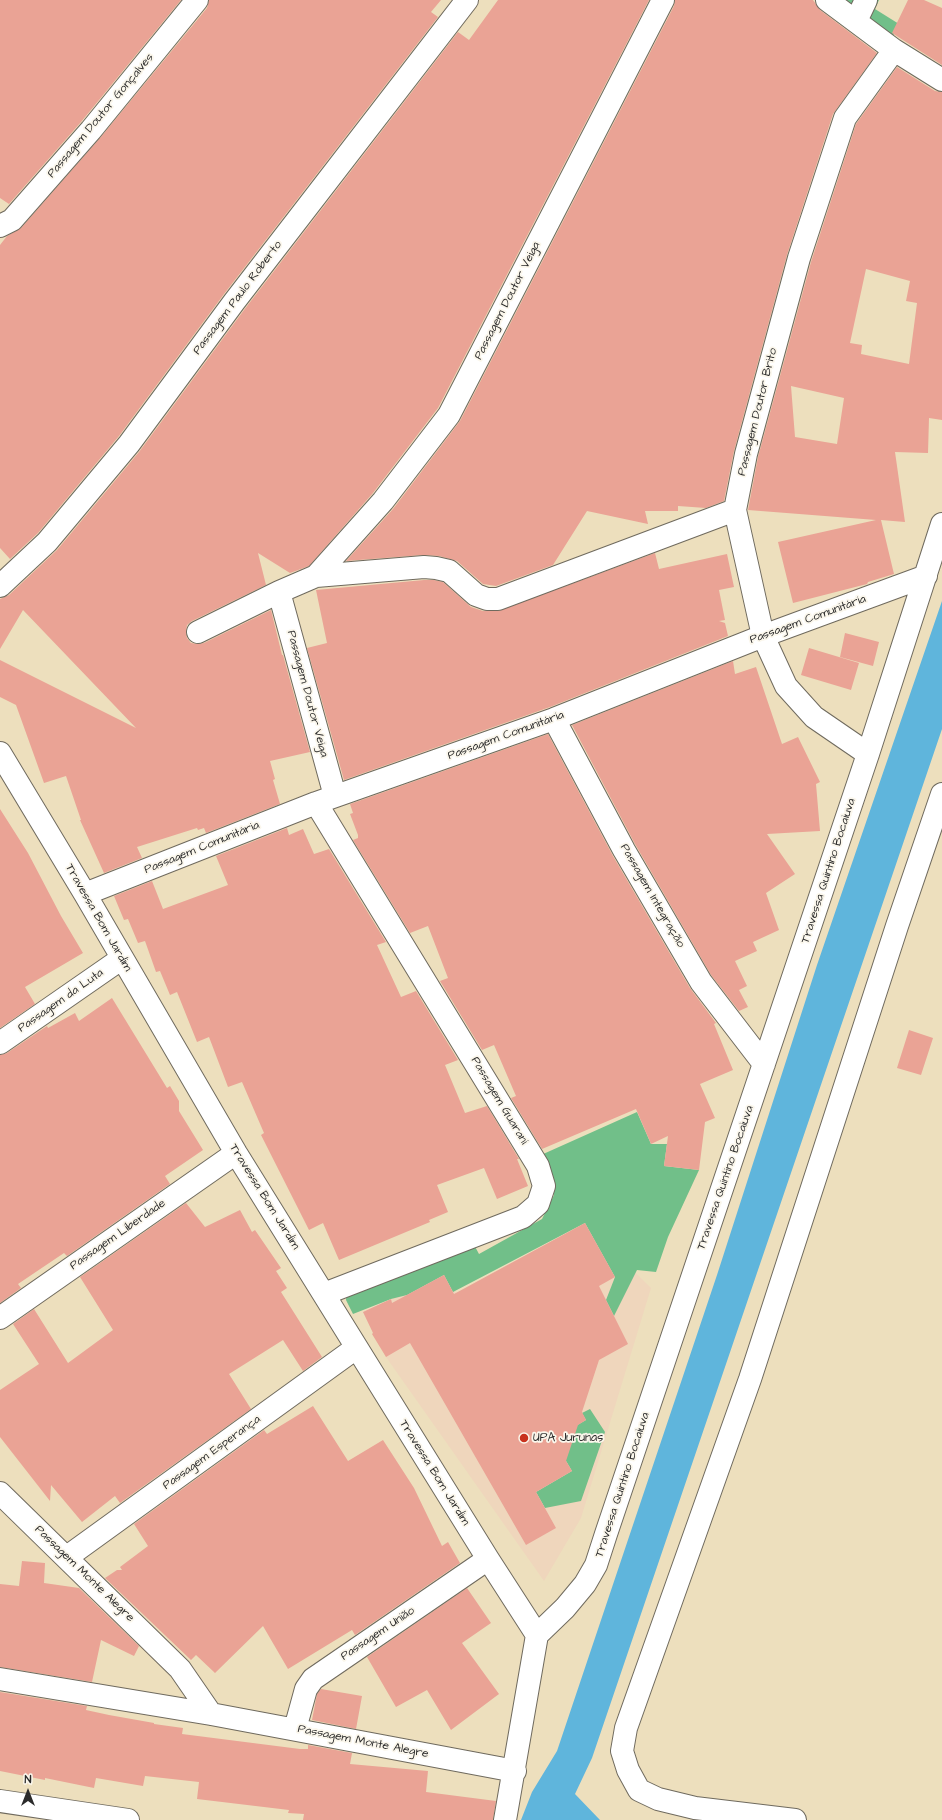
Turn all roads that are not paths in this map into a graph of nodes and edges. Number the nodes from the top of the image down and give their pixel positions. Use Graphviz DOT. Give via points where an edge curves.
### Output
graph roads {
  1 [pos="197,0"];
  2 [pos="467,0"];
  3 [pos="663,0"];
  4 [pos="827,0"];
  5 [pos="866,0"];
  6 [pos="856,21"];
  7 [pos="894,50"];
  8 [pos="942,80"];
  9 [pos="0,226"];
  10 [pos="735,510"];
  11 [pos="942,524"];
  12 [pos="316,576"];
  13 [pos="926,576"];
  14 [pos="0,586"];
  15 [pos="279,592"];
  16 [pos="198,632"];
  17 [pos="763,636"];
  18 [pos="554,719"];
  19 [pos="868,754"];
  20 [pos="0,755"];
  21 [pos="942,794"];
  22 [pos="326,799"];
  23 [pos="85,894"];
  24 [pos="121,958"];
  25 [pos="0,1042"];
  26 [pos="764,1064"];
  27 [pos="236,1153"];
  28 [pos="324,1294"];
  29 [pos="0,1318"];
  30 [pos="356,1348"];
  31 [pos="0,1492"];
  32 [pos="67,1557"];
  33 [pos="488,1559"];
  34 [pos="537,1635"];
  35 [pos="0,1679"];
  36 [pos="211,1714"];
  37 [pos="295,1729"];
  38 [pos="515,1770"];
  39 [pos="0,1801"];
  40 [pos="58,1815"];
  41 [pos="128,1820"];
  42 [pos="505,1820"];
  43 [pos="796,1820"];
  1 -- 9 [label="street, Passagem Doutor Gonçalves" via="91,130 12,220"];
  2 -- 14 [label="street, Passagem Paulo Roberto" via="128,444 47,542"];
  3 -- 12 [label="street, Passagem Doutor Veiga" via="449,416 383,501"];
  4 -- 6 [label="street"];
  5 -- 6 [label="street"];
  6 -- 7 [label="street"];
  7 -- 8 [label="street"];
  7 -- 10 [label="street, Passagem Doutor Brito" via="845,118 799,258 746,454"];
  10 -- 12 [label="street, Passagem Doutor Veiga" via="498,599 476,595 449,571 436,568"];
  10 -- 17 [label="street, Passagem Doutor Brito"];
  11 -- 13 [label="street, Travessa Quintino Bocaiuva"];
  12 -- 15 [label="street, Passagem Doutor Veiga"];
  13 -- 17 [label="street, Passagem Comunitária"];
  13 -- 19 [label="street, Travessa Quintino Bocaiuva"];
  15 -- 16 [label="street, Passagem Doutor Veiga"];
  15 -- 22 [label="street, Passagem Doutor Veiga"];
  17 -- 18 [label="street, Passagem Comunitária"];
  17 -- 19 [label="street, Passagem Doutor Brito" via="786,686 814,717"];
  18 -- 22 [label="street, Passagem Comunitária"];
  18 -- 26 [label="street, Passagem Integração" via="624,850 701,982"];
  19 -- 26 [label="street, Travessa Quintino Bocaiuva"];
  20 -- 23 [label="street, Travessa Bom Jardim"];
  21 -- 43 [label="street" via="750,1379 626,1728 622,1751 628,1770 639,1790 658,1799 695,1808"];
  22 -- 23 [label="street, Passagem Comunitária"];
  22 -- 28 [label="street, Passagem Guarani" via="538,1166 544,1186 538,1204 523,1217"];
  23 -- 24 [label="street, Travessa Bom Jardim"];
  24 -- 25 [label="street, Passagem da Luta"];
  24 -- 27 [label="street, Travessa Bom Jardim"];
  26 -- 34 [label="street, Travessa Quintino Bocaiuva" via="596,1566 565,1608"];
  27 -- 28 [label="street, Travessa Bom Jardim"];
  27 -- 29 [label="street, Passagem Liberdade"];
  28 -- 30 [label="street, Travessa Bom Jardim"];
  30 -- 32 [label="street, Passagem Esperança"];
  30 -- 33 [label="street, Travessa Bom Jardim"];
  31 -- 32 [label="street, Passagem Monte Alegre"];
  32 -- 36 [label="street, Passagem Monte Alegre" via="180,1669"];
  33 -- 34 [label="street, Travessa Bom Jardim"];
  33 -- 37 [label="street, Passagem União" via="313,1679 306,1689"];
  34 -- 38 [label="street"];
  35 -- 36 [label="street, Passagem Monte Alegre"];
  36 -- 37 [label="street, Passagem Monte Alegre"];
  37 -- 38 [label="street, Passagem Monte Alegre"];
  38 -- 42 [label="street"];
  39 -- 40 [label="street"];
  40 -- 41 [label="street"];
}
